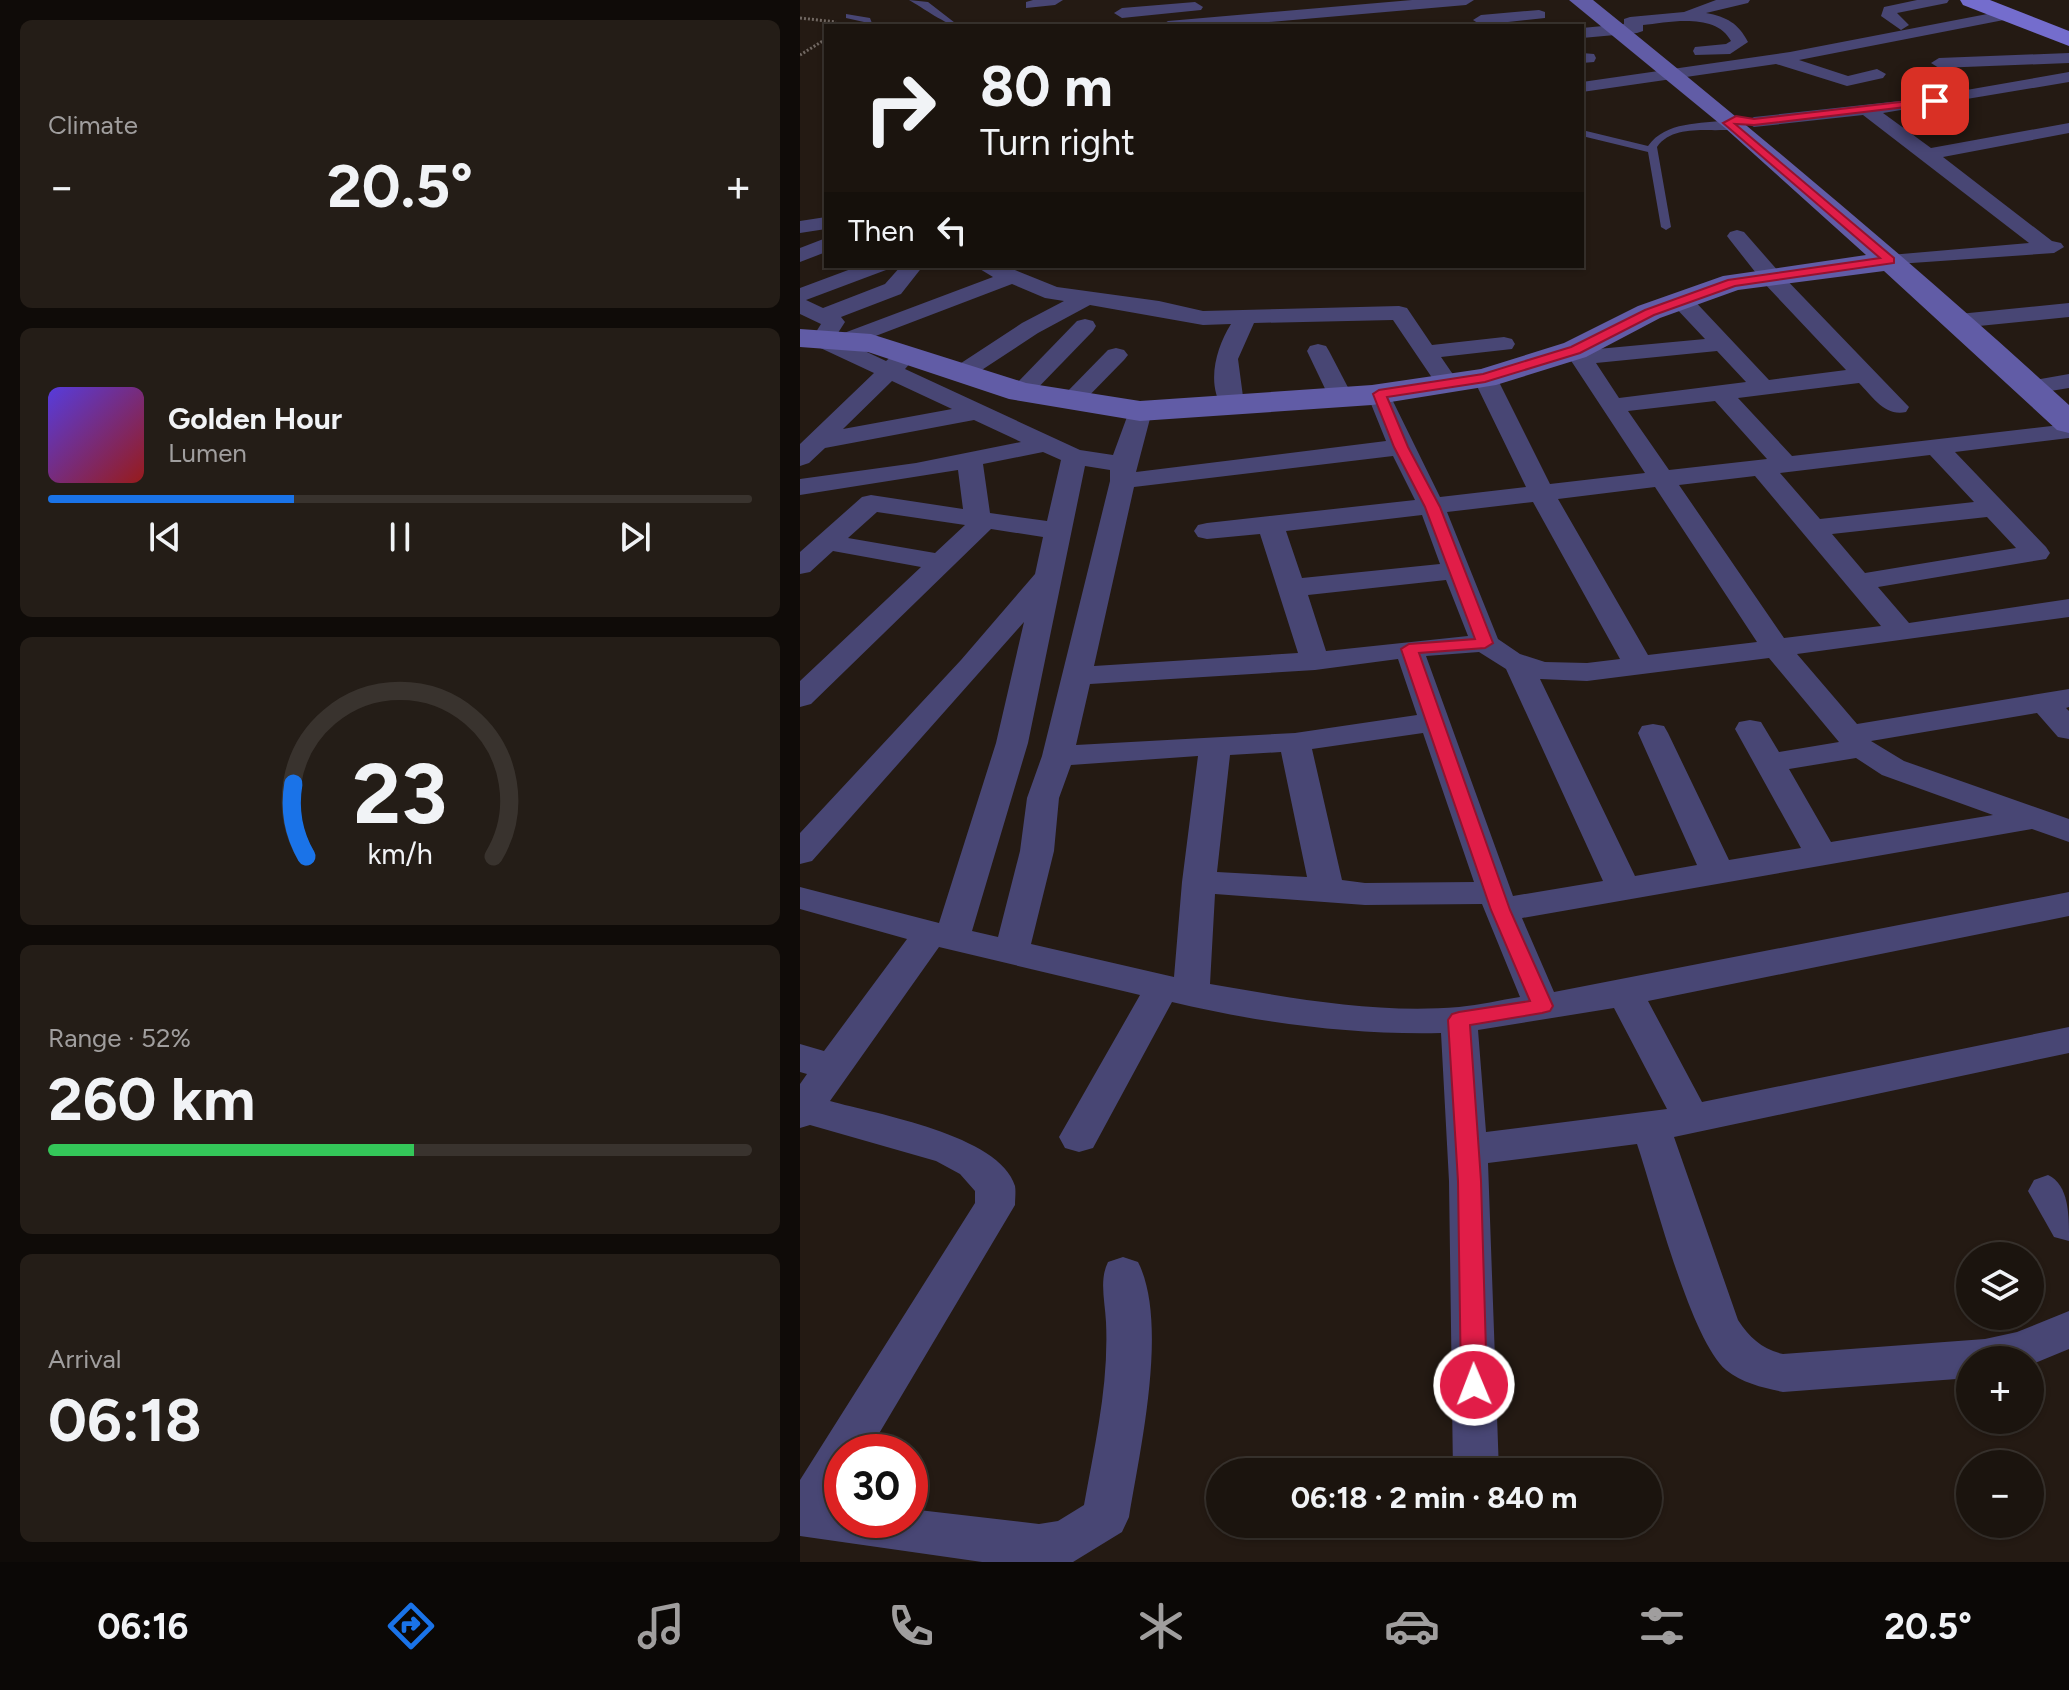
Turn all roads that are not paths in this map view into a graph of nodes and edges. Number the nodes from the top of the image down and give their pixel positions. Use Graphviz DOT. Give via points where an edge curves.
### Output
graph roads {
  1 [pos="913,0"];
  2 [pos="1055,0"];
  3 [pos="1250,0"];
  4 [pos="1284,0"];
  5 [pos="1463,0"];
  6 [pos="1580,0"];
  7 [pos="1604,0"];
  8 [pos="1742,0"];
  9 [pos="1941,0"];
  10 [pos="1971,0"];
  11 [pos="1193,3"];
  12 [pos="1393,3"];
  13 [pos="1032,5"];
  14 [pos="1324,6"];
  15 [pos="2002,7"];
  16 [pos="1122,13"];
  17 [pos="1539,15"];
  18 [pos="1690,15"];
  19 [pos="849,16"];
  20 [pos="1260,17"];
  21 [pos="1300,20"];
  22 [pos="1206,22"];
  23 [pos="1240,22"];
  24 [pos="1485,23"];
  25 [pos="868,24"];
  26 [pos="952,24"];
  27 [pos="1187,24"];
  28 [pos="1339,24"];
  29 [pos="1412,24"];
  30 [pos="1901,25"];
  31 [pos="1627,27"];
  32 [pos="2069,28"];
  33 [pos="1584,33"];
  34 [pos="2069,39"];
  35 [pos="2069,58"];
  36 [pos="1778,59"];
  37 [pos="1939,63"];
  38 [pos="1683,67"];
  39 [pos="1877,74"];
  40 [pos="2069,77"];
  41 [pos="1584,87"];
  42 [pos="2013,89"];
  43 [pos="2055,109"];
  44 [pos="1868,111"];
  45 [pos="1740,124"];
  46 [pos="2069,128"];
  47 [pos="1584,133"];
  48 [pos="1652,150"];
  49 [pos="1927,154"];
  50 [pos="824,223"];
  51 [pos="800,227"];
  52 [pos="1666,227"];
  53 [pos="1737,236"];
  54 [pos="824,245"];
  55 [pos="2047,247"];
  56 [pos="2069,247"];
  57 [pos="800,256"];
  58 [pos="1904,259"];
  59 [pos="831,268"];
  60 [pos="874,268"];
  61 [pos="910,268"];
  62 [pos="991,268"];
  63 [pos="1012,277"];
  64 [pos="1771,277"];
  65 [pos="800,282"];
  66 [pos="800,295"];
  67 [pos="1085,299"];
  68 [pos="1681,300"];
  69 [pos="800,305"];
  70 [pos="2069,310"];
  71 [pos="1246,318"];
  72 [pos="1973,319"];
  73 [pos="1085,326"];
  74 [pos="822,333"];
  75 [pos="1504,344"];
  76 [pos="1722,344"];
  77 [pos="1318,351"];
  78 [pos="1427,352"];
  79 [pos="1578,354"];
  80 [pos="1116,355"];
  81 [pos="899,362"];
  82 [pos="963,372"];
  83 [pos="1864,375"];
  84 [pos="1485,378"];
  85 [pos="2057,385"];
  86 [pos="1449,386"];
  87 [pos="1763,387"];
  88 [pos="1021,392"];
  89 [pos="1721,393"];
  90 [pos="1379,394"];
  91 [pos="1341,397"];
  92 [pos="1070,402"];
  93 [pos="1232,404"];
  94 [pos="1613,406"];
  95 [pos="1897,407"];
  96 [pos="1140,411"];
  97 [pos="976,412"];
  98 [pos="2069,423"];
  99 [pos="2069,431"];
  100 [pos="1045,444"];
  101 [pos="1401,447"];
  102 [pos="1937,447"];
  103 [pos="808,450"];
  104 [pos="1074,457"];
  105 [pos="970,460"];
  106 [pos="1774,466"];
  107 [pos="1123,473"];
  108 [pos="898,474"];
  109 [pos="1663,480"];
  110 [pos="800,487"];
  111 [pos="1542,494"];
  112 [pos="871,503"];
  113 [pos="1432,507"];
  114 [pos="1994,508"];
  115 [pos="981,519"];
  116 [pos="1271,525"];
  117 [pos="1813,528"];
  118 [pos="1058,531"];
  119 [pos="1207,531"];
  120 [pos="827,542"];
  121 [pos="940,562"];
  122 [pos="800,566"];
  123 [pos="1458,570"];
  124 [pos="1049,575"];
  125 [pos="1859,582"];
  126 [pos="1291,588"];
  127 [pos="2069,608"];
  128 [pos="1901,632"];
  129 [pos="1485,643"];
  130 [pos="1776,648"];
  131 [pos="1409,649"];
  132 [pos="1315,661"];
  133 [pos="1519,666"];
  134 [pos="1639,666"];
  135 [pos="1075,676"];
  136 [pos="800,698"];
  137 [pos="2057,700"];
  138 [pos="1435,722"];
  139 [pos="1750,729"];
  140 [pos="2069,730"];
  141 [pos="1653,733"];
  142 [pos="1295,742"];
  143 [pos="1855,742"];
  144 [pos="1215,745"];
  145 [pos="1058,756"];
  146 [pos="1770,763"];
  147 [pos="2034,818"];
  148 [pos="2069,831"];
  149 [pos="800,853"];
  150 [pos="1822,855"];
  151 [pos="1718,873"];
  152 [pos="1199,882"];
  153 [pos="1327,889"];
  154 [pos="1624,889"];
  155 [pos="800,898"];
  156 [pos="1498,902"];
  157 [pos="2069,904"];
  158 [pos="941,935"];
  159 [pos="1012,950"];
  160 [pos="1176,991"];
  161 [pos="1625,993"];
  162 [pos="1542,1006"];
  163 [pos="1459,1020"];
  164 [pos="2069,1040"];
  165 [pos="816,1062"];
  166 [pos="802,1110"];
  167 [pos="1671,1122"];
  168 [pos="1079,1137"];
  169 [pos="1467,1150"];
  170 [pos="2048,1191"];
  171 [pos="2069,1225"];
  172 [pos="1123,1274"];
  173 [pos="2069,1329"];
  174 [pos="855,1434"];
  175 [pos="1476,1458"];
  176 [pos="824,1482"];
  177 [pos="802,1515"];
  1 -- 26 [label="lane"];
  2 -- 13 [label="street"];
  3 -- 20 [label="street"];
  4 -- 21 [label="street"];
  5 -- 12 [label="street"];
  5 -- 24 [label="street"];
  6 -- 31 [label="street"];
  7 -- 31 [label="street"];
  8 -- 18 [label="street"];
  9 -- 30 [label="street" via="1890,10 1889,16"];
  10 -- 15 [label="main road"];
  11 -- 16 [label="street"];
  11 -- 22 [label="street"];
  12 -- 14 [label="street"];
  12 -- 29 [label="street"];
  14 -- 21 [label="street"];
  14 -- 28 [label="street"];
  15 -- 32 [label="main road"];
  15 -- 34 [label="main road"];
  15 -- 36 [label="street"];
  17 -- 24 [label="street"];
  18 -- 31 [label="street"];
  18 -- 38 [label="street" via="1735,29 1740,42"];
  19 -- 25 [label="lane"];
  20 -- 21 [label="street"];
  20 -- 23 [label="street"];
  22 -- 23 [label="street"];
  22 -- 27 [label="street"];
  31 -- 33 [label="street"];
  31 -- 38 [label="street"];
  35 -- 37 [label="street"];
  36 -- 38 [label="street"];
  36 -- 39 [label="street" via="1847,81"];
  38 -- 41 [label="street"];
  38 -- 45 [label="street"];
  40 -- 42 [label="street"];
  42 -- 43 [label="street"];
  42 -- 44 [label="street"];
  44 -- 45 [label="street"];
  44 -- 49 [label="street"];
  45 -- 48 [label="lane" via="1677,129 1660,136"];
  45 -- 58 [label="street"];
  46 -- 49 [label="street"];
  47 -- 48 [label="lane"];
  48 -- 52 [label="lane"];
  49 -- 55 [label="street"];
  50 -- 51 [label="street"];
  53 -- 64 [label="street"];
  54 -- 57 [label="street"];
  55 -- 56 [label="street"];
  55 -- 58 [label="street"];
  58 -- 64 [label="street"];
  58 -- 72 [label="street"];
  59 -- 65 [label="street"];
  60 -- 66 [label="street"];
  61 -- 74 [label="street" via="893,289"];
  62 -- 63 [label="street"];
  63 -- 67 [label="street"];
  63 -- 74 [label="street"];
  64 -- 68 [label="street" via="1733,282"];
  64 -- 83 [label="street"];
  67 -- 71 [label="street" via="1194,317"];
  67 -- 82 [label="street"];
  68 -- 76 [label="street"];
  68 -- 79 [label="street" via="1649,312"];
  69 -- 74 [label="street"];
  70 -- 72 [label="street"];
  71 -- 78 [label="street" via="1399,313"];
  71 -- 93 [label="street" via="1224,360"];
  72 -- 85 [label="street"];
  73 -- 88 [label="street"];
  74 -- 81 [label="street" via="871,343"];
  75 -- 78 [label="street"];
  76 -- 79 [label="street"];
  76 -- 87 [label="street"];
  77 -- 91 [label="street"];
  78 -- 86 [label="street"];
  79 -- 84 [label="street"];
  79 -- 94 [label="street"];
  80 -- 92 [label="street"];
  81 -- 82 [label="street"];
  81 -- 97 [label="street"];
  81 -- 103 [label="street"];
  82 -- 88 [label="street"];
  83 -- 87 [label="street"];
  83 -- 95 [label="street"];
  84 -- 86 [label="street"];
  84 -- 111 [label="street"];
  85 -- 98 [label="street"];
  86 -- 90 [label="street"];
  87 -- 89 [label="street"];
  88 -- 92 [label="street"];
  89 -- 94 [label="street"];
  89 -- 106 [label="street"];
  90 -- 91 [label="street"];
  90 -- 101 [label="street"];
  91 -- 93 [label="street"];
  92 -- 96 [label="street"];
  93 -- 96 [label="street"];
  94 -- 109 [label="street"];
  96 -- 107 [label="street"];
  97 -- 100 [label="street"];
  97 -- 103 [label="street"];
  99 -- 102 [label="street"];
  100 -- 104 [label="street"];
  100 -- 105 [label="street"];
  101 -- 107 [label="street"];
  101 -- 113 [label="street"];
  102 -- 106 [label="street"];
  102 -- 114 [label="street"];
  104 -- 107 [label="street"];
  104 -- 118 [label="street"];
  105 -- 108 [label="street"];
  105 -- 115 [label="street"];
  106 -- 109 [label="street"];
  106 -- 117 [label="street"];
  107 -- 135 [label="street"];
  108 -- 110 [label="street"];
  108 -- 112 [label="street"];
  109 -- 111 [label="street"];
  109 -- 130 [label="street"];
  111 -- 113 [label="street"];
  111 -- 134 [label="street"];
  112 -- 115 [label="street"];
  112 -- 120 [label="street"];
  113 -- 116 [label="street"];
  113 -- 123 [label="street"];
  114 -- 117 [label="street"];
  114 -- 125 [label="street" via="2036,553"];
  115 -- 118 [label="street"];
  115 -- 121 [label="street"];
  116 -- 119 [label="street"];
  116 -- 126 [label="street"];
  117 -- 125 [label="street"];
  118 -- 124 [label="street"];
  120 -- 121 [label="street"];
  120 -- 122 [label="street"];
  121 -- 136 [label="street"];
  123 -- 126 [label="street"];
  123 -- 129 [label="street"];
  124 -- 149 [label="street"];
  124 -- 158 [label="street" via="1012,743"];
  125 -- 128 [label="street"];
  126 -- 132 [label="street"];
  127 -- 128 [label="street"];
  128 -- 130 [label="street"];
  129 -- 131 [label="street"];
  129 -- 133 [label="street"];
  130 -- 134 [label="street"];
  130 -- 143 [label="street"];
  131 -- 132 [label="street"];
  131 -- 138 [label="street"];
  132 -- 135 [label="street"];
  133 -- 134 [label="street" via="1548,673"];
  133 -- 154 [label="street"];
  135 -- 145 [label="street"];
  137 -- 140 [label="street"];
  137 -- 143 [label="street"];
  138 -- 142 [label="street"];
  138 -- 156 [label="street"];
  139 -- 146 [label="street"];
  141 -- 151 [label="street"];
  142 -- 144 [label="street"];
  142 -- 153 [label="street"];
  143 -- 146 [label="street"];
  143 -- 147 [label="street" via="1893,768"];
  144 -- 145 [label="street"];
  144 -- 152 [label="street"];
  145 -- 159 [label="street" via="1043,798 1037,851"];
  146 -- 150 [label="street"];
  147 -- 148 [label="street"];
  147 -- 150 [label="street"];
  150 -- 151 [label="street"];
  151 -- 154 [label="street"];
  152 -- 153 [label="street"];
  152 -- 160 [label="street"];
  153 -- 156 [label="street"];
  154 -- 156 [label="street"];
  155 -- 158 [label="street"];
  156 -- 162 [label="street"];
  157 -- 161 [label="street"];
  158 -- 159 [label="street"];
  158 -- 165 [label="street"];
  159 -- 160 [label="street"];
  160 -- 163 [label="street" via="1316,1015"];
  160 -- 168 [label="street"];
  161 -- 162 [label="street"];
  161 -- 167 [label="street"];
  162 -- 163 [label="street"];
  163 -- 169 [label="street"];
  164 -- 167 [label="street"];
  165 -- 166 [label="street"];
  166 -- 174 [label="street" via="948,1149 974,1163 995,1187 995,1205"];
  167 -- 169 [label="street"];
  167 -- 173 [label="street" via="1719,1327 1734,1353 1755,1368 1783,1373 1985,1358"];
  169 -- 175 [label="street"];
  170 -- 171 [label="street"];
  172 -- 177 [label="street" via="1129,1378 1105,1517 1090,1530 1067,1542 1039,1546"];
  176 -- 177 [label="street"];
}
